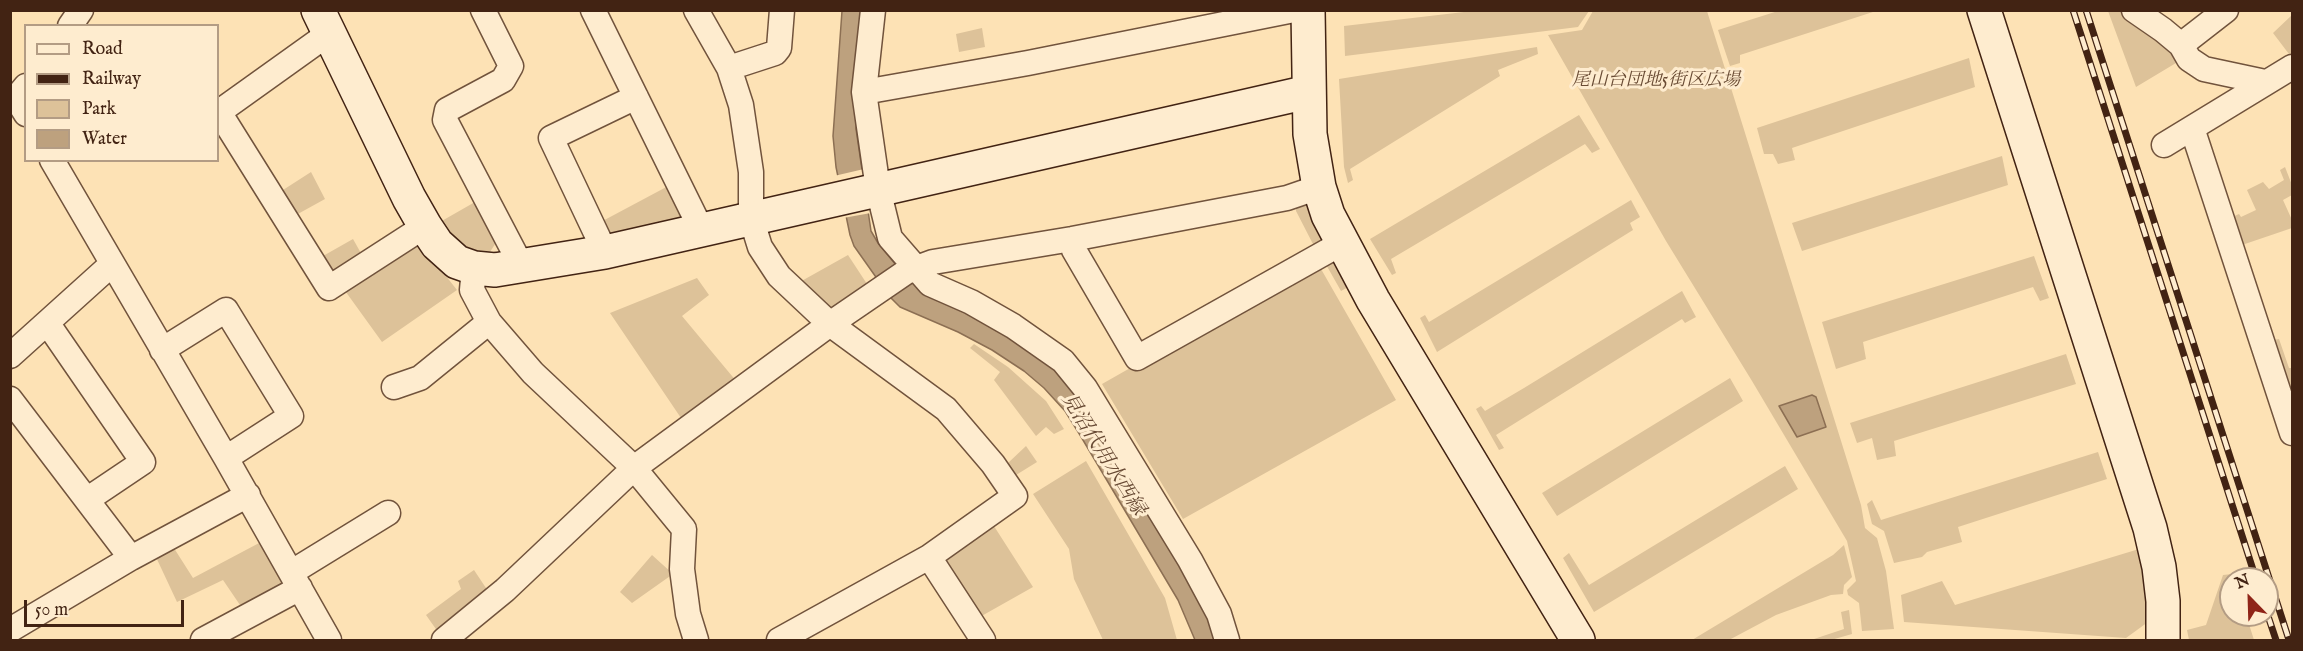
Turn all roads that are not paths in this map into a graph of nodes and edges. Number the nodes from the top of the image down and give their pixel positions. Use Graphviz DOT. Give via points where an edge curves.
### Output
graph roads {
  1 [pos="81,10"];
  2 [pos="483,10"];
  3 [pos="593,10"];
  4 [pos="696,10"];
  5 [pos="782,10"];
  6 [pos="873,10"];
  7 [pos="1294,10"];
  8 [pos="1308,10"];
  9 [pos="1984,10"];
  10 [pos="2134,10"];
  11 [pos="2226,10"];
  12 [pos="323,22"];
  13 [pos="71,24"];
  14 [pos="2181,45"];
  15 [pos="2292,67"];
  16 [pos="729,68"];
  17 [pos="2265,82"];
  18 [pos="864,92"];
  19 [pos="1308,92"];
  20 [pos="636,97"];
  21 [pos="2192,128"];
  22 [pos="2164,146"];
  23 [pos="53,162"];
  24 [pos="1319,187"];
  25 [pos="874,190"];
  26 [pos="751,218"];
  27 [pos="425,226"];
  28 [pos="701,229"];
  29 [pos="1072,239"];
  30 [pos="1342,243"];
  31 [pos="605,252"];
  32 [pos="111,264"];
  33 [pos="522,267"];
  34 [pos="474,268"];
  35 [pos="911,270"];
  36 [pos="489,322"];
  37 [pos="48,324"];
  38 [pos="830,324"];
  39 [pos="162,350"];
  40 [pos="10,356"];
  41 [pos="394,387"];
  42 [pos="10,399"];
  43 [pos="2292,427"];
  44 [pos="226,458"];
  45 [pos="634,468"];
  46 [pos="248,495"];
  47 [pos="88,499"];
  48 [pos="388,513"];
  49 [pos="929,557"];
  50 [pos="131,558"];
  51 [pos="296,580"];
  52 [pos="10,630"];
  53 [pos="203,640"];
  54 [pos="329,640"];
  55 [pos="444,640"];
  56 [pos="696,640"];
  57 [pos="778,640"];
  58 [pos="983,640"];
  59 [pos="1227,640"];
  60 [pos="1578,640"];
  61 [pos="2163,640"];
  1 -- 13 [label="street"];
  2 -- 33 [label="street" via="511,66 503,80 447,110 445,120"];
  3 -- 20 [label="street"];
  4 -- 16 [label="street"];
  5 -- 16 [label="street" via="779,48 775,53"];
  6 -- 18 [label="street"];
  7 -- 18 [label="street"];
  8 -- 19 [label="street"];
  9 -- 61 [label="street" via="2150,528 2163,601"];
  10 -- 14 [label="street"];
  11 -- 14 [label="street"];
  12 -- 27 [label="street"];
  12 -- 27 [label="street" via="219,112 328,288"];
  14 -- 17 [label="street" via="2189,59 2204,69"];
  15 -- 17 [label="street"];
  16 -- 26 [label="street" via="741,105 752,172"];
  17 -- 21 [label="street"];
  18 -- 25 [label="street"];
  19 -- 24 [label="street"];
  19 -- 25 [label="street"];
  20 -- 28 [label="street"];
  20 -- 31 [label="street" via="551,138"];
  21 -- 22 [label="street"];
  21 -- 43 [label="street"];
  23 -- 32 [label="street"];
  24 -- 29 [label="street" via="1287,198"];
  24 -- 30 [label="street"];
  25 -- 26 [label="street"];
  25 -- 35 [label="street" via="890,238"];
  26 -- 28 [label="street"];
  26 -- 38 [label="street" via="760,247 779,276"];
  27 -- 34 [label="street" via="457,262"];
  28 -- 31 [label="street"];
  29 -- 30 [label="street" via="1074,250 1137,357"];
  29 -- 35 [label="street" via="933,262"];
  30 -- 60 [label="street"];
  31 -- 33 [label="street"];
  32 -- 37 [label="street"];
  32 -- 39 [label="street"];
  33 -- 34 [label="street"];
  34 -- 36 [label="street" via="472,290"];
  35 -- 38 [label="street"];
  35 -- 59 [label="street" via="930,284 1013,326 1063,361 1085,388 1184,550 1219,614"];
  36 -- 41 [label="street" via="420,378"];
  36 -- 45 [label="street" via="533,373"];
  37 -- 40 [label="street"];
  37 -- 47 [label="street" via="143,462"];
  38 -- 45 [label="street"];
  38 -- 49 [label="street" via="946,409 1016,496"];
  39 -- 44 [label="street"];
  39 -- 44 [label="street" via="226,310 291,416"];
  42 -- 47 [label="street"];
  44 -- 46 [label="street"];
  45 -- 55 [label="street" via="505,590"];
  45 -- 56 [label="street" via="684,529 682,569"];
  46 -- 50 [label="street"];
  46 -- 51 [label="street"];
  47 -- 50 [label="street"];
  48 -- 51 [label="street"];
  49 -- 57 [label="street"];
  49 -- 58 [label="street"];
  50 -- 52 [label="street"];
  51 -- 53 [label="street"];
  51 -- 54 [label="street"];
}
